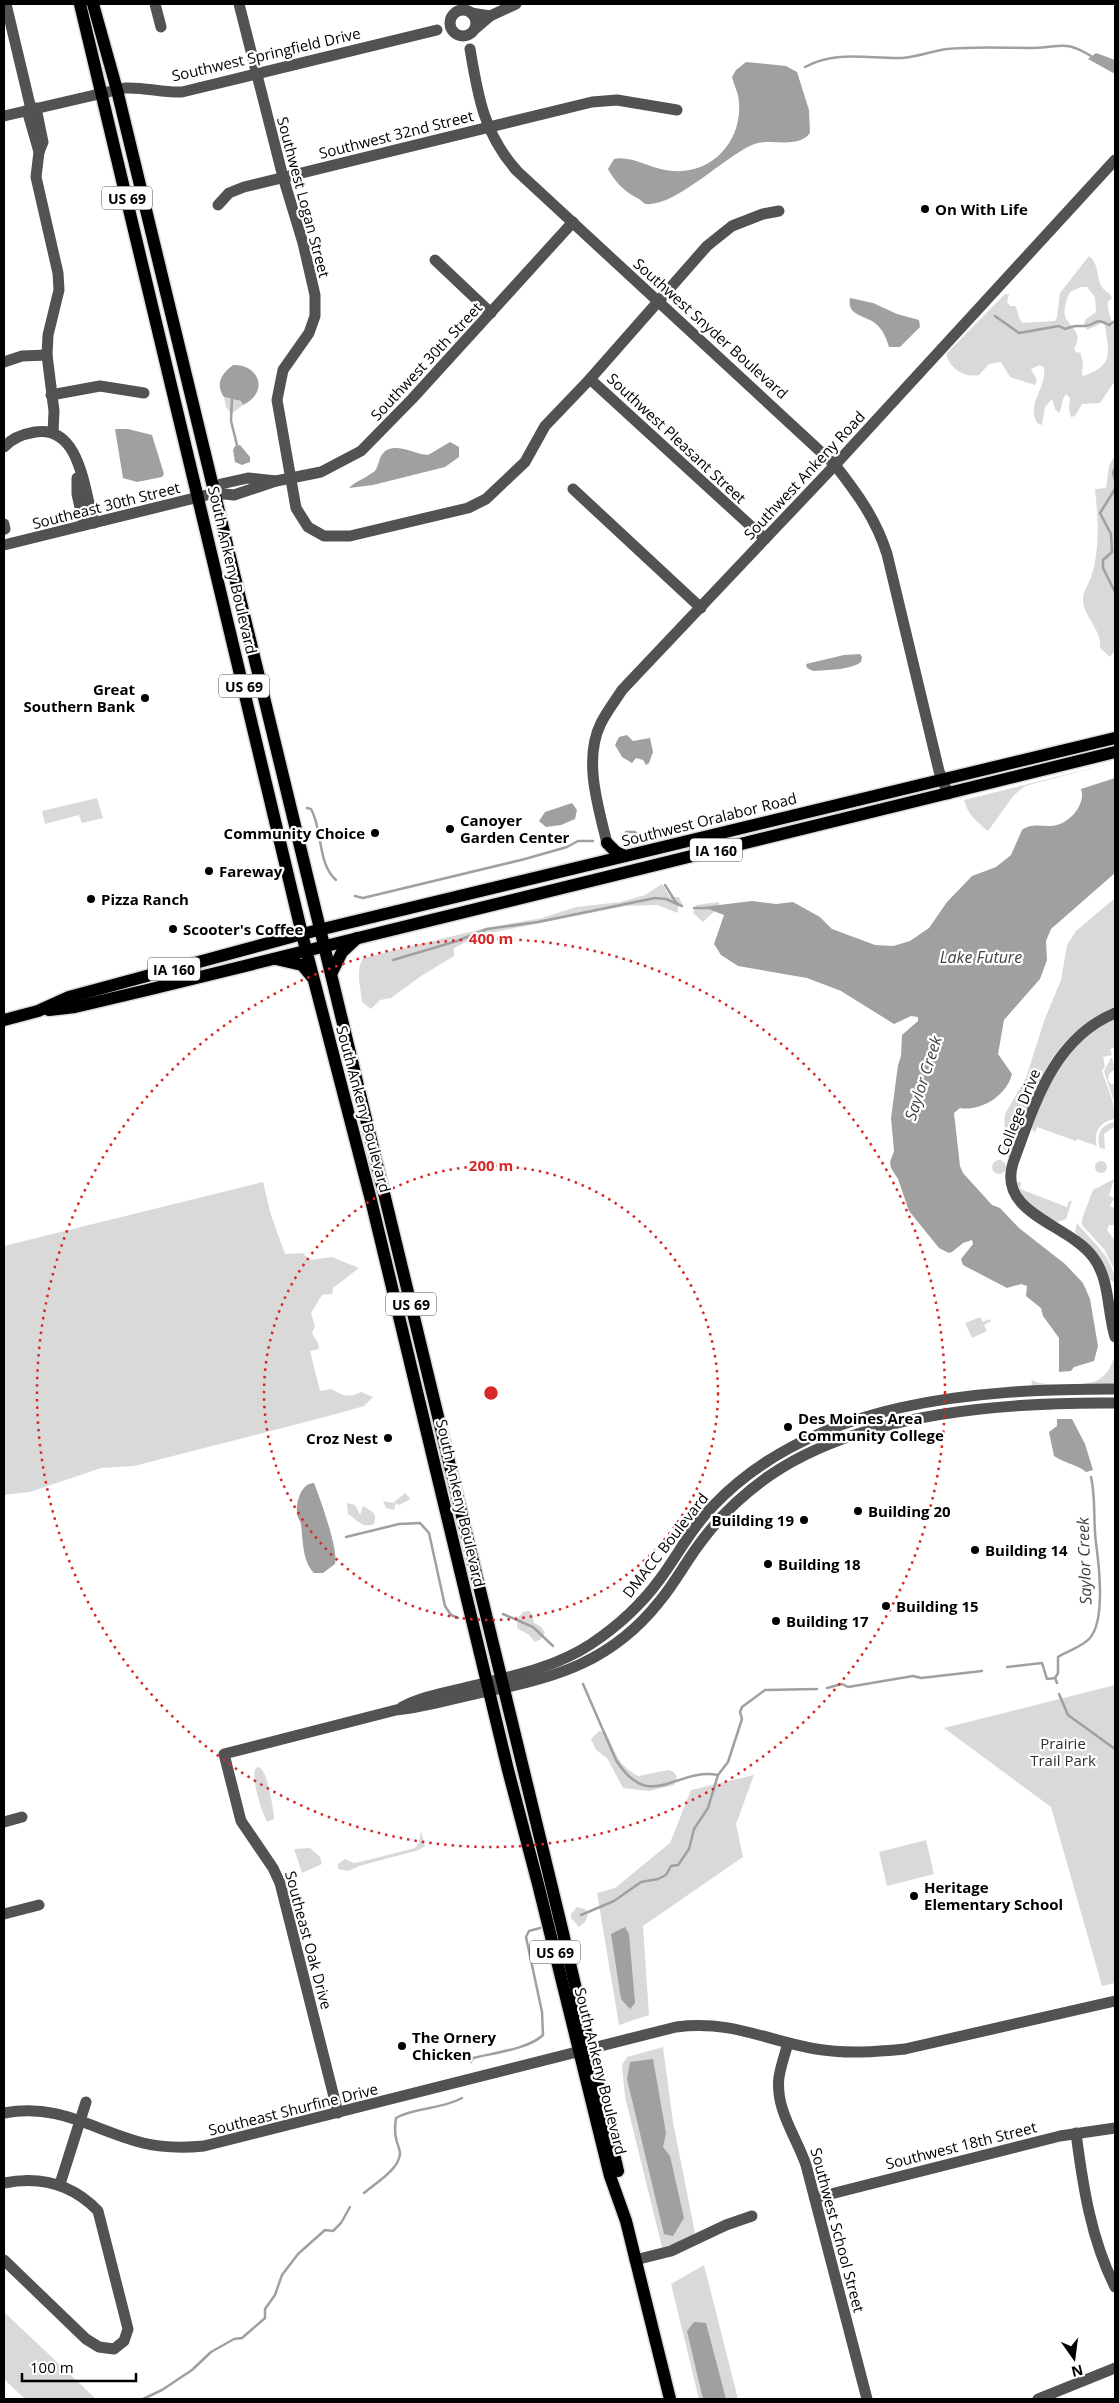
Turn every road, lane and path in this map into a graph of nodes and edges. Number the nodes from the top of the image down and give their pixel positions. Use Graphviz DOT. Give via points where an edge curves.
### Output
graph roads {
  1 [pos="6,4"];
  2 [pos="80,4"];
  3 [pos="93,4"];
  4 [pos="155,4"];
  5 [pos="239,4"];
  6 [pos="516,4"];
  7 [pos="462,8"];
  8 [pos="490,16"];
  9 [pos="160,26"];
  10 [pos="463,31"];
  11 [pos="256,74"];
  12 [pos="117,90"];
  13 [pos="102,93"];
  14 [pos="31,109"];
  15 [pos="678,110"];
  16 [pos="4,116"];
  17 [pos="488,128"];
  18 [pos="1115,160"];
  19 [pos="282,177"];
  20 [pos="218,205"];
  21 [pos="779,211"];
  22 [pos="573,222"];
  23 [pos="435,260"];
  24 [pos="658,301"];
  25 [pos="491,313"];
  26 [pos="47,355"];
  27 [pos="4,362"];
  28 [pos="590,379"];
  29 [pos="144,393"];
  30 [pos="51,395"];
  31 [pos="53,434"];
  32 [pos="4,447"];
  33 [pos="835,465"];
  34 [pos="291,480"];
  35 [pos="573,489"];
  36 [pos="214,493"];
  37 [pos="199,497"];
  38 [pos="89,524"];
  39 [pos="765,539"];
  40 [pos="4,545"];
  41 [pos="701,608"];
  42 [pos="1115,738"];
  43 [pos="1115,752"];
  44 [pos="944,779"];
  45 [pos="948,794"];
  46 [pos="607,843"];
  47 [pos="625,856"];
  48 [pos="598,863"];
  49 [pos="311,932"];
  50 [pos="357,938"];
  51 [pos="315,947"];
  52 [pos="269,958"];
  53 [pos="331,974"];
  54 [pos="314,979"];
  55 [pos="38,1011"];
  56 [pos="1115,1013"];
  57 [pos="4,1020"];
  58 [pos="1114,1332"];
  59 [pos="428,1374"];
  60 [pos="414,1376"];
  61 [pos="1115,1389"];
  62 [pos="1115,1403"];
  63 [pos="503,1684"];
  64 [pos="488,1686"];
  65 [pos="22,1817"];
  66 [pos="4,1822"];
  67 [pos="39,1905"];
  68 [pos="4,1914"];
  69 [pos="1115,2001"];
  70 [pos="788,2043"];
  71 [pos="585,2049"];
  72 [pos="86,2102"];
  73 [pos="4,2113"];
  74 [pos="338,2113"];
  75 [pos="81,2120"];
  76 [pos="1115,2128"];
  77 [pos="1076,2133"];
  78 [pos="4,2183"];
  79 [pos="60,2184"];
  80 [pos="815,2198"];
  81 [pos="752,2216"];
  82 [pos="4,2260"];
  83 [pos="635,2260"];
  84 [pos="1115,2287"];
  85 [pos="1115,2368"];
  86 [pos="670,2399"];
  87 [pos="868,2399"];
  88 [pos="1038,2399"];
  1 -- 14 [label="street"];
  2 -- 13 [label="main road, South Ankeny Boulevard / US 69"];
  3 -- 12 [label="main road, South Ankeny Boulevard / US 69"];
  4 -- 9 [label="street"];
  5 -- 11 [label="street, Southwest Logan Street"];
  6 -- 8 [label="street"];
  7 -- 8 [label="street"];
  7 -- 10 [label="street"];
  7 -- 10 [label="street, Southwest Snyder Boulevard" via="476,20"];
  8 -- 10 [label="street"];
  10 -- 11 [label="street, Southwest Springfield Drive" via="436,30"];
  10 -- 17 [label="street, Southwest Snyder Boulevard"];
  11 -- 12 [label="street, Southwest Springfield Drive" via="182,92 143,87"];
  11 -- 19 [label="street, Southwest Logan Street"];
  12 -- 13 [label="street, Southwest Springfield Drive"];
  12 -- 36 [label="main road, South Ankeny Boulevard / US 69"];
  13 -- 14 [label="street, Southwest Springfield Drive"];
  13 -- 37 [label="main road, South Ankeny Boulevard / US 69"];
  14 -- 16 [label="street, Southwest Springfield Drive"];
  14 -- 26 [label="street" via="43,138 36,177 58,273 59,290 48,335"];
  15 -- 17 [label="street, Southwest 32nd Street" via="604,100"];
  17 -- 19 [label="street, Southwest 32nd Street"];
  17 -- 22 [label="street, Southwest Snyder Boulevard" via="509,162"];
  18 -- 33 [label="street, Southwest Ankeny Road"];
  19 -- 20 [label="street, Southwest 32nd Street" via="233,191"];
  19 -- 34 [label="street, Southwest Logan Street" via="315,295 315,316 309,333 282,370 277,390"];
  21 -- 24 [label="street, Southwest Logan Street" via="753,217 720,234"];
  22 -- 24 [label="street, Southwest Snyder Boulevard"];
  22 -- 25 [label="street, Southwest 30th Street"];
  23 -- 25 [label="street"];
  24 -- 28 [label="street, Southwest Logan Street"];
  24 -- 33 [label="street, Southwest Snyder Boulevard"];
  25 -- 34 [label="street, Southwest 30th Street" via="367,446 335,466"];
  26 -- 27 [label="street" via="22,356"];
  26 -- 30 [label="street"];
  28 -- 34 [label="street, Southwest Logan Street" via="545,426 525,462 491,496 477,504 350,536 324,536 308,527 299,517"];
  28 -- 39 [label="street, Southwest Pleasant Street"];
  29 -- 30 [label="street" via="100,386"];
  30 -- 31 [label="street" via="55,423"];
  31 -- 32 [label="street" via="26,434 10,440"];
  31 -- 38 [label="street" via="70,445 76,454 77,494"];
  33 -- 39 [label="street, Southwest Ankeny Road"];
  33 -- 44 [label="street, Southwest Snyder Boulevard" via="867,509 882,537 909,646 926,690"];
  34 -- 36 [label="street, Southwest 30th Street" via="248,478 221,484"];
  35 -- 41 [label="street"];
  36 -- 37 [label="street, Southeast 30th Street"];
  36 -- 49 [label="main road, South Ankeny Boulevard / US 69"];
  37 -- 38 [label="street, Southeast 30th Street"];
  37 -- 49 [label="main road, South Ankeny Boulevard / US 69"];
  38 -- 40 [label="street, Southeast 30th Street"];
  39 -- 41 [label="street, Southwest Ankeny Road"];
  41 -- 46 [label="street, Southwest Ankeny Road" via="622,690 601,723 593,772"];
  42 -- 44 [label="main road, Southwest Oralabor Road / IA 160"];
  43 -- 45 [label="main road, Southwest Oralabor Road / IA 160"];
  44 -- 45 [label="street, Southwest Snyder Boulevard"];
  44 -- 47 [label="main road, Southwest Oralabor Road / IA 160"];
  45 -- 50 [label="main road, Southwest Oralabor Road / IA 160"];
  46 -- 47 [label="main road"];
  46 -- 48 [label="main road"];
  47 -- 48 [label="main road, Southwest Oralabor Road / IA 160"];
  48 -- 49 [label="main road, Southwest Oralabor Road / IA 160"];
  49 -- 51 [label="main road, South Ankeny Boulevard / US 69"];
  49 -- 51 [label="main road, South Ankeny Boulevard / US 69"];
  49 -- 55 [label="main road, IA 160" via="69,997"];
  50 -- 51 [label="main road, Southwest Oralabor Road / IA 160"];
  50 -- 53 [label="main road" via="342,952"];
  51 -- 52 [label="main road, IA 160"];
  51 -- 53 [label="main road, South Ankeny Boulevard / US 69"];
  51 -- 54 [label="main road, South Ankeny Boulevard / US 69"];
  52 -- 54 [label="main road" via="302,965"];
  52 -- 55 [label="main road, IA 160" via="75,1007"];
  53 -- 59 [label="main road, South Ankeny Boulevard / US 69"];
  54 -- 60 [label="main road, South Ankeny Boulevard / US 69"];
  55 -- 57 [label="main road, IA 160"];
  56 -- 58 [label="street, College Drive" via="1075,1039 1051,1070 1013,1164 1011,1179 1016,1198 1023,1207 1066,1233 1093,1256 1101,1270"];
  59 -- 60 [label="main road"];
  59 -- 63 [label="main road, South Ankeny Boulevard / US 69"];
  60 -- 64 [label="main road, South Ankeny Boulevard / US 69"];
  61 -- 63 [label="street, DMACC Boulevard" via="1018,1392 932,1403 850,1422 806,1438 761,1464 725,1494 690,1533 651,1591 619,1624 561,1660"];
  62 -- 63 [label="street, DMACC Boulevard" via="1056,1403 962,1412 868,1431 813,1450 769,1476 725,1514 703,1539 659,1603 629,1636 600,1655 564,1672"];
  63 -- 64 [label="street"];
  63 -- 71 [label="main road, South Ankeny Boulevard / US 69"];
  64 -- 71 [label="main road, South Ankeny Boulevard / US 69"];
  64 -- 74 [label="street, Southeast Oak Drive" via="427,1696 396,1710 224,1754 241,1821 274,1868 280,1883"];
  65 -- 66 [label="street"];
  67 -- 68 [label="street"];
  69 -- 70 [label="street, Southeast Shurfine Drive" via="905,2050 842,2053"];
  70 -- 71 [label="street, Southeast Shurfine Drive" via="740,2029 697,2025 661,2030"];
  70 -- 80 [label="street, Southwest School Street" via="779,2076 779,2096 787,2123 799,2143"];
  71 -- 74 [label="street, Southeast Shurfine Drive"];
  71 -- 83 [label="main road, South Ankeny Boulevard / US 69" via="610,2176"];
  72 -- 75 [label="street"];
  73 -- 75 [label="street, Southeast Shurfine Drive" via="47,2112"];
  74 -- 75 [label="street, Southeast Shurfine Drive" via="188,2148 142,2143"];
  75 -- 79 [label="street"];
  76 -- 77 [label="street, Southwest 18th Street"];
  77 -- 80 [label="street, Southwest 18th Street"];
  77 -- 84 [label="street" via="1087,2208 1101,2259"];
  78 -- 79 [label="street" via="26,2180"];
  79 -- 82 [label="street" via="88,2200 98,2210 128,2328 124,2341 114,2349 99,2347 86,2339"];
  80 -- 87 [label="street, Southwest School Street"];
  81 -- 83 [label="street" via="671,2251"];
  83 -- 86 [label="main road, South Ankeny Boulevard / US 69"];
  85 -- 88 [label="street"];
}
